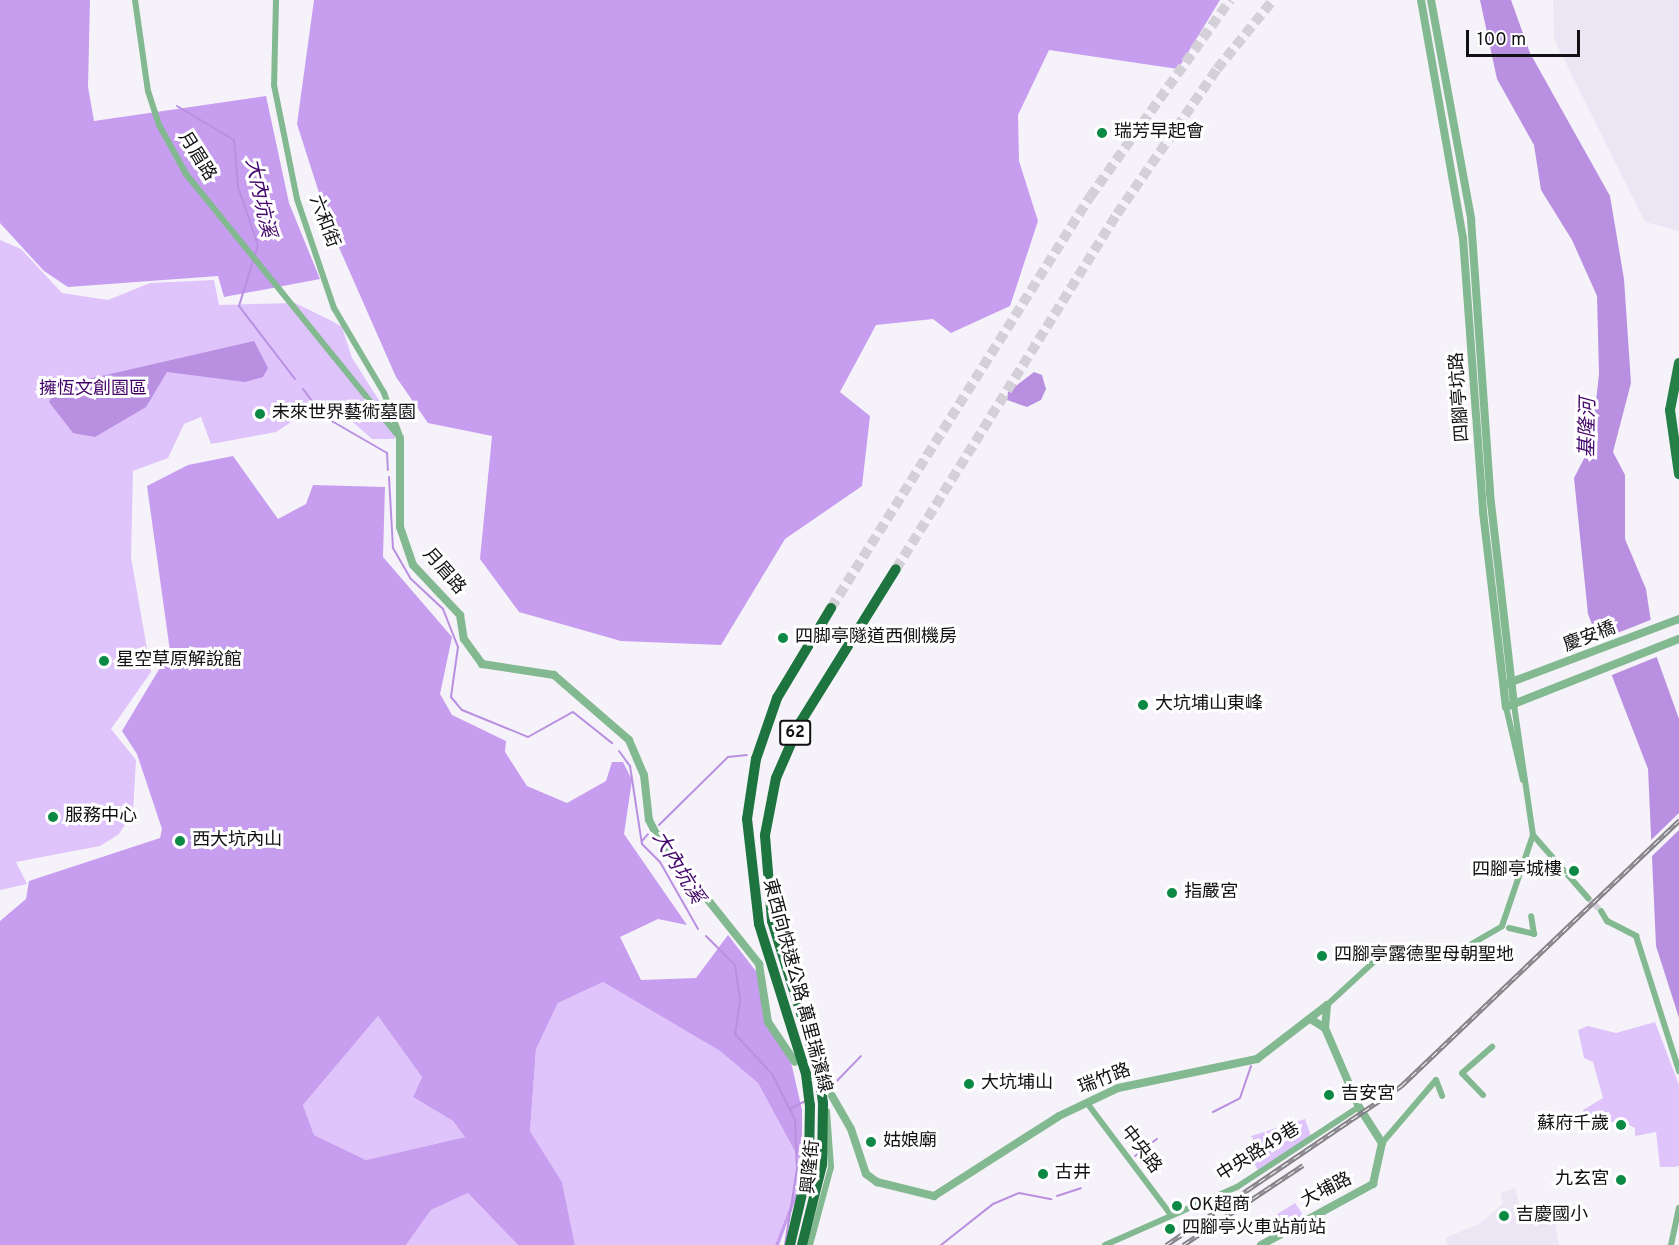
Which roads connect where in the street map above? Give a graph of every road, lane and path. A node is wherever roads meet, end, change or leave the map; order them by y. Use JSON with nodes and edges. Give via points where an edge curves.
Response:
{"nodes":[{"id":1,"x":135,"y":0,"type":"edge"},
{"id":2,"x":276,"y":0,"type":"edge"},
{"id":3,"x":1421,"y":0,"type":"edge"},
{"id":4,"x":1431,"y":0,"type":"edge"},
{"id":5,"x":1679,"y":363,"type":"edge"},
{"id":6,"x":400,"y":438,"type":"junction"},
{"id":7,"x":1679,"y":474,"type":"edge"},
{"id":8,"x":896,"y":569,"type":"tunnel mouth"},
{"id":9,"x":831,"y":608,"type":"tunnel mouth"},
{"id":10,"x":1679,"y":619,"type":"edge"},
{"id":11,"x":1679,"y":639,"type":"edge"},
{"id":12,"x":1507,"y":684,"type":"junction"},
{"id":13,"x":1510,"y":706,"type":"junction"},
{"id":14,"x":1533,"y":835,"type":"junction"},
{"id":15,"x":1588,"y":898,"type":"tunnel mouth"},
{"id":16,"x":1601,"y":911,"type":"tunnel mouth"},
{"id":17,"x":1531,"y":916,"type":"dead end"},
{"id":18,"x":1509,"y":928,"type":"dead end"},
{"id":19,"x":1327,"y":1005,"type":"junction"},
{"id":20,"x":1312,"y":1020,"type":"junction"},
{"id":21,"x":1325,"y":1028,"type":"junction"},
{"id":22,"x":1492,"y":1047,"type":"dead end"},
{"id":23,"x":795,"y":1062,"type":"dead end"},
{"id":24,"x":1679,"y":1071,"type":"edge"},
{"id":25,"x":825,"y":1090,"type":"dead end"},
{"id":26,"x":1483,"y":1095,"type":"dead end"},
{"id":27,"x":832,"y":1096,"type":"dead end"},
{"id":28,"x":1442,"y":1096,"type":"dead end"},
{"id":29,"x":1087,"y":1102,"type":"junction"},
{"id":30,"x":1359,"y":1107,"type":"junction"},
{"id":31,"x":1382,"y":1143,"type":"junction"},
{"id":32,"x":1679,"y":1208,"type":"edge"},
{"id":33,"x":1171,"y":1215,"type":"junction"},
{"id":34,"x":790,"y":1245,"type":"edge"},
{"id":35,"x":802,"y":1245,"type":"edge"},
{"id":36,"x":810,"y":1245,"type":"edge"},
{"id":37,"x":1105,"y":1245,"type":"edge"},
{"id":38,"x":1262,"y":1245,"type":"edge"},
{"id":39,"x":1671,"y":1245,"type":"edge"}],
"edges":[{"from":1,"to":6,"type":"street","name":"月眉路","via":[[138,46],[159,125],[186,174],[272,286]]},
{"from":2,"to":6,"type":"street","name":"六和街","via":[[274,85],[297,199],[334,308],[384,393]]},
{"from":3,"to":12,"type":"street","name":"四腳亭坑路","via":[[1463,238],[1483,512]]},
{"from":4,"to":12,"type":"street","name":"四腳亭坑路","via":[[1471,219]]},
{"from":5,"to":7,"type":"main road","via":[[1670,410]]},
{"from":6,"to":23,"type":"street","name":"月眉路","via":[[400,527],[413,565],[460,615],[464,639],[482,664],[554,675],[629,740],[644,775],[649,820],[657,836],[759,964],[768,1022]]},
{"from":8,"to":35,"type":"highway","name":"東西向快速公路 萬里瑞濱線","number":"62","bridge":true,"via":[[800,723],[776,778],[765,835],[772,921],[819,1071],[823,1103],[822,1165]]},
{"from":9,"to":34,"type":"highway","name":"東西向快速公路 萬里瑞濱線","number":"62","bridge":true,"via":[[777,698],[756,759],[747,829],[759,924],[806,1074],[810,1105],[809,1164]]},
{"from":10,"to":12,"type":"street","name":"慶安橋"},
{"from":11,"to":13,"type":"street","name":"慶安橋"},
{"from":12,"to":13,"type":"street","name":"四腳亭坑路"},
{"from":13,"to":14,"type":"street","name":"四腳亭坑路"},
{"from":14,"to":15,"type":"street"},
{"from":14,"to":19,"type":"street","name":"瑞竹路","via":[[1502,926],[1468,946],[1379,957]]},
{"from":16,"to":24,"type":"street","via":[[1607,921],[1636,936]]},
{"from":17,"to":18,"type":"street","via":[[1533,934]]},
{"from":19,"to":20,"type":"street","name":"瑞竹路"},
{"from":19,"to":21,"type":"street"},
{"from":20,"to":21,"type":"street"},
{"from":20,"to":29,"type":"street","name":"瑞竹路","via":[[1257,1059],[1137,1082]]},
{"from":21,"to":30,"type":"street"},
{"from":22,"to":26,"type":"street","via":[[1462,1073]]},
{"from":25,"to":36,"type":"street","name":"興隆街","via":[[831,1167]]},
{"from":27,"to":29,"type":"street","name":"瑞竹路","via":[[851,1129],[866,1174],[920,1196],[934,1196]]},
{"from":28,"to":31,"type":"street","via":[[1436,1080]]},
{"from":29,"to":33,"type":"street","name":"中央路"},
{"from":30,"to":31,"type":"street"},
{"from":30,"to":33,"type":"street","name":"中央路49巷","via":[[1237,1187]]},
{"from":31,"to":38,"type":"street","name":"大埔路","via":[[1373,1184]]},
{"from":32,"to":39,"type":"street"},
{"from":33,"to":37,"type":"street","name":"中央路49巷"}]}
